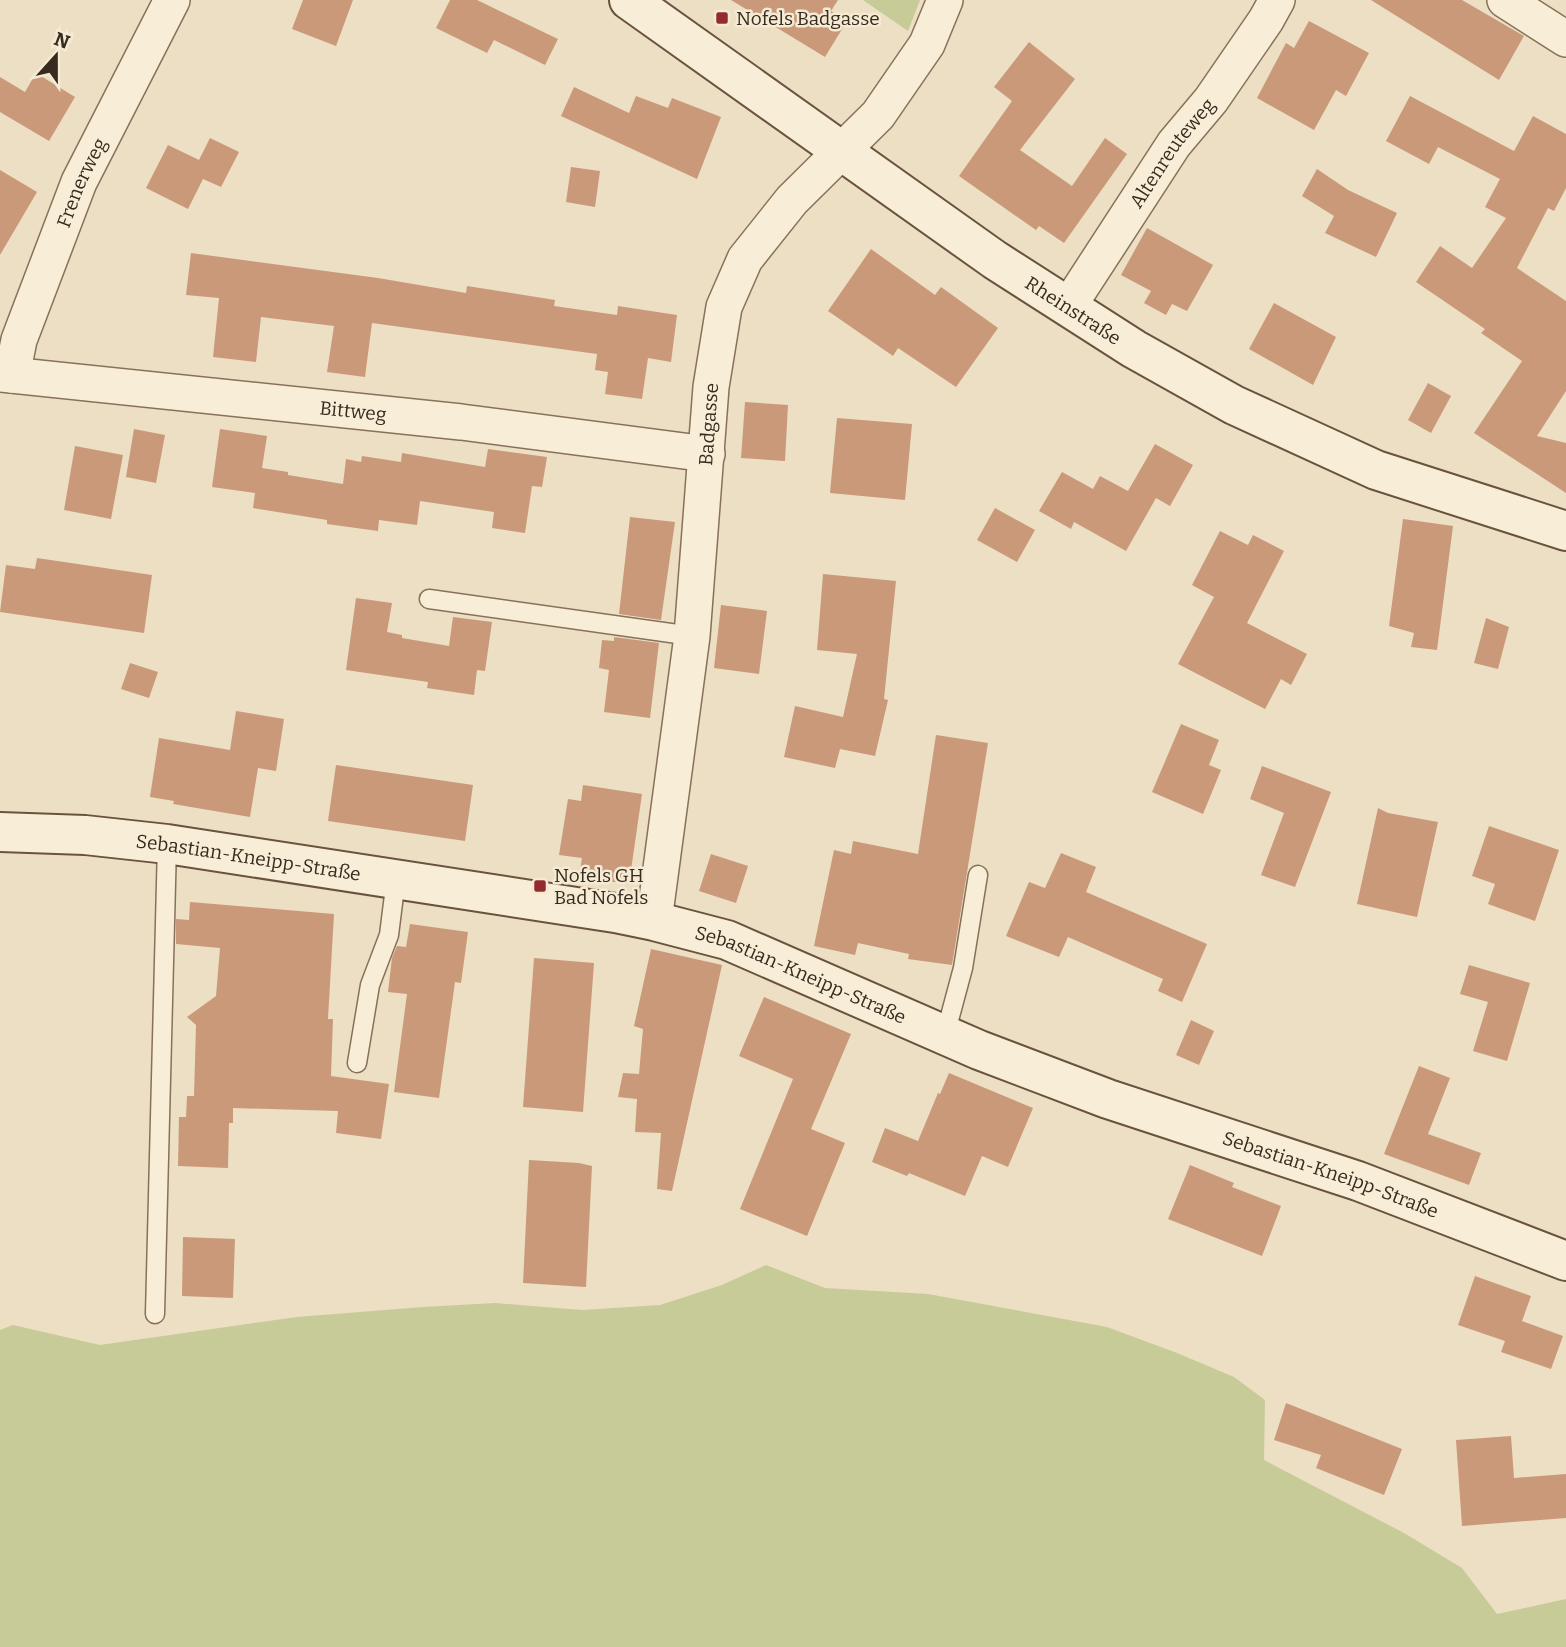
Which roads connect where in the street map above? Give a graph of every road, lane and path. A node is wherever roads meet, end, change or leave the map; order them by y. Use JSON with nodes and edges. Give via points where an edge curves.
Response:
{"nodes":[{"id":1,"x":172,"y":0,"type":"edge"},
{"id":2,"x":629,"y":0,"type":"edge"},
{"id":3,"x":945,"y":0,"type":"edge"},
{"id":4,"x":1277,"y":0,"type":"edge"},
{"id":5,"x":1505,"y":0,"type":"edge"},
{"id":6,"x":1566,"y":38,"type":"edge"},
{"id":7,"x":842,"y":150,"type":"junction"},
{"id":8,"x":1068,"y":307,"type":"junction"},
{"id":9,"x":6,"y":374,"type":"edge"},
{"id":10,"x":707,"y":454,"type":"junction"},
{"id":11,"x":1566,"y":531,"type":"edge"},
{"id":12,"x":429,"y":599,"type":"dead end"},
{"id":13,"x":692,"y":636,"type":"junction"},
{"id":14,"x":0,"y":832,"type":"edge"},
{"id":15,"x":167,"y":844,"type":"junction"},
{"id":16,"x":978,"y":876,"type":"dead end"},
{"id":17,"x":396,"y":879,"type":"junction"},
{"id":18,"x":654,"y":921,"type":"junction"},
{"id":19,"x":945,"y":1035,"type":"junction"},
{"id":20,"x":357,"y":1063,"type":"dead end"},
{"id":21,"x":1566,"y":1261,"type":"edge"},
{"id":22,"x":155,"y":1314,"type":"dead end"}],
"edges":[{"from":1,"to":9,"type":"street","name":"Frenerweg","via":[[79,182]]},
{"from":2,"to":7,"type":"main road","name":"Rheinstraße"},
{"from":3,"to":7,"type":"street","name":"Badgasse","via":[[927,44],[878,115]]},
{"from":4,"to":8,"type":"street","name":"Altenreuteweg","via":[[1211,100],[1174,144]]},
{"from":5,"to":6,"type":"street"},
{"from":7,"to":8,"type":"main road","name":"Rheinstraße"},
{"from":7,"to":10,"type":"street","name":"Badgasse","via":[[792,200],[745,258],[723,312],[711,387]]},
{"from":8,"to":11,"type":"main road","name":"Rheinstraße","via":[[1234,405],[1301,437],[1389,475]]},
{"from":9,"to":10,"type":"street","name":"Bittweg","via":[[460,422]]},
{"from":10,"to":13,"type":"street","name":"Badgasse"},
{"from":12,"to":13,"type":"lane"},
{"from":13,"to":18,"type":"street","name":"Badgasse"},
{"from":14,"to":15,"type":"main road","name":"Sebastian-Kneipp-Straße"},
{"from":15,"to":17,"type":"main road","name":"Sebastian-Kneipp-Straße"},
{"from":15,"to":22,"type":"lane"},
{"from":16,"to":19,"type":"lane","via":[[963,968]]},
{"from":17,"to":18,"type":"main road","name":"Sebastian-Kneipp-Straße"},
{"from":17,"to":20,"type":"lane","via":[[389,935],[370,985]]},
{"from":18,"to":19,"type":"main road","name":"Sebastian-Kneipp-Straße","via":[[727,940]]},
{"from":19,"to":21,"type":"main road","name":"Sebastian-Kneipp-Straße","via":[[1108,1100],[1358,1181]]}]}
